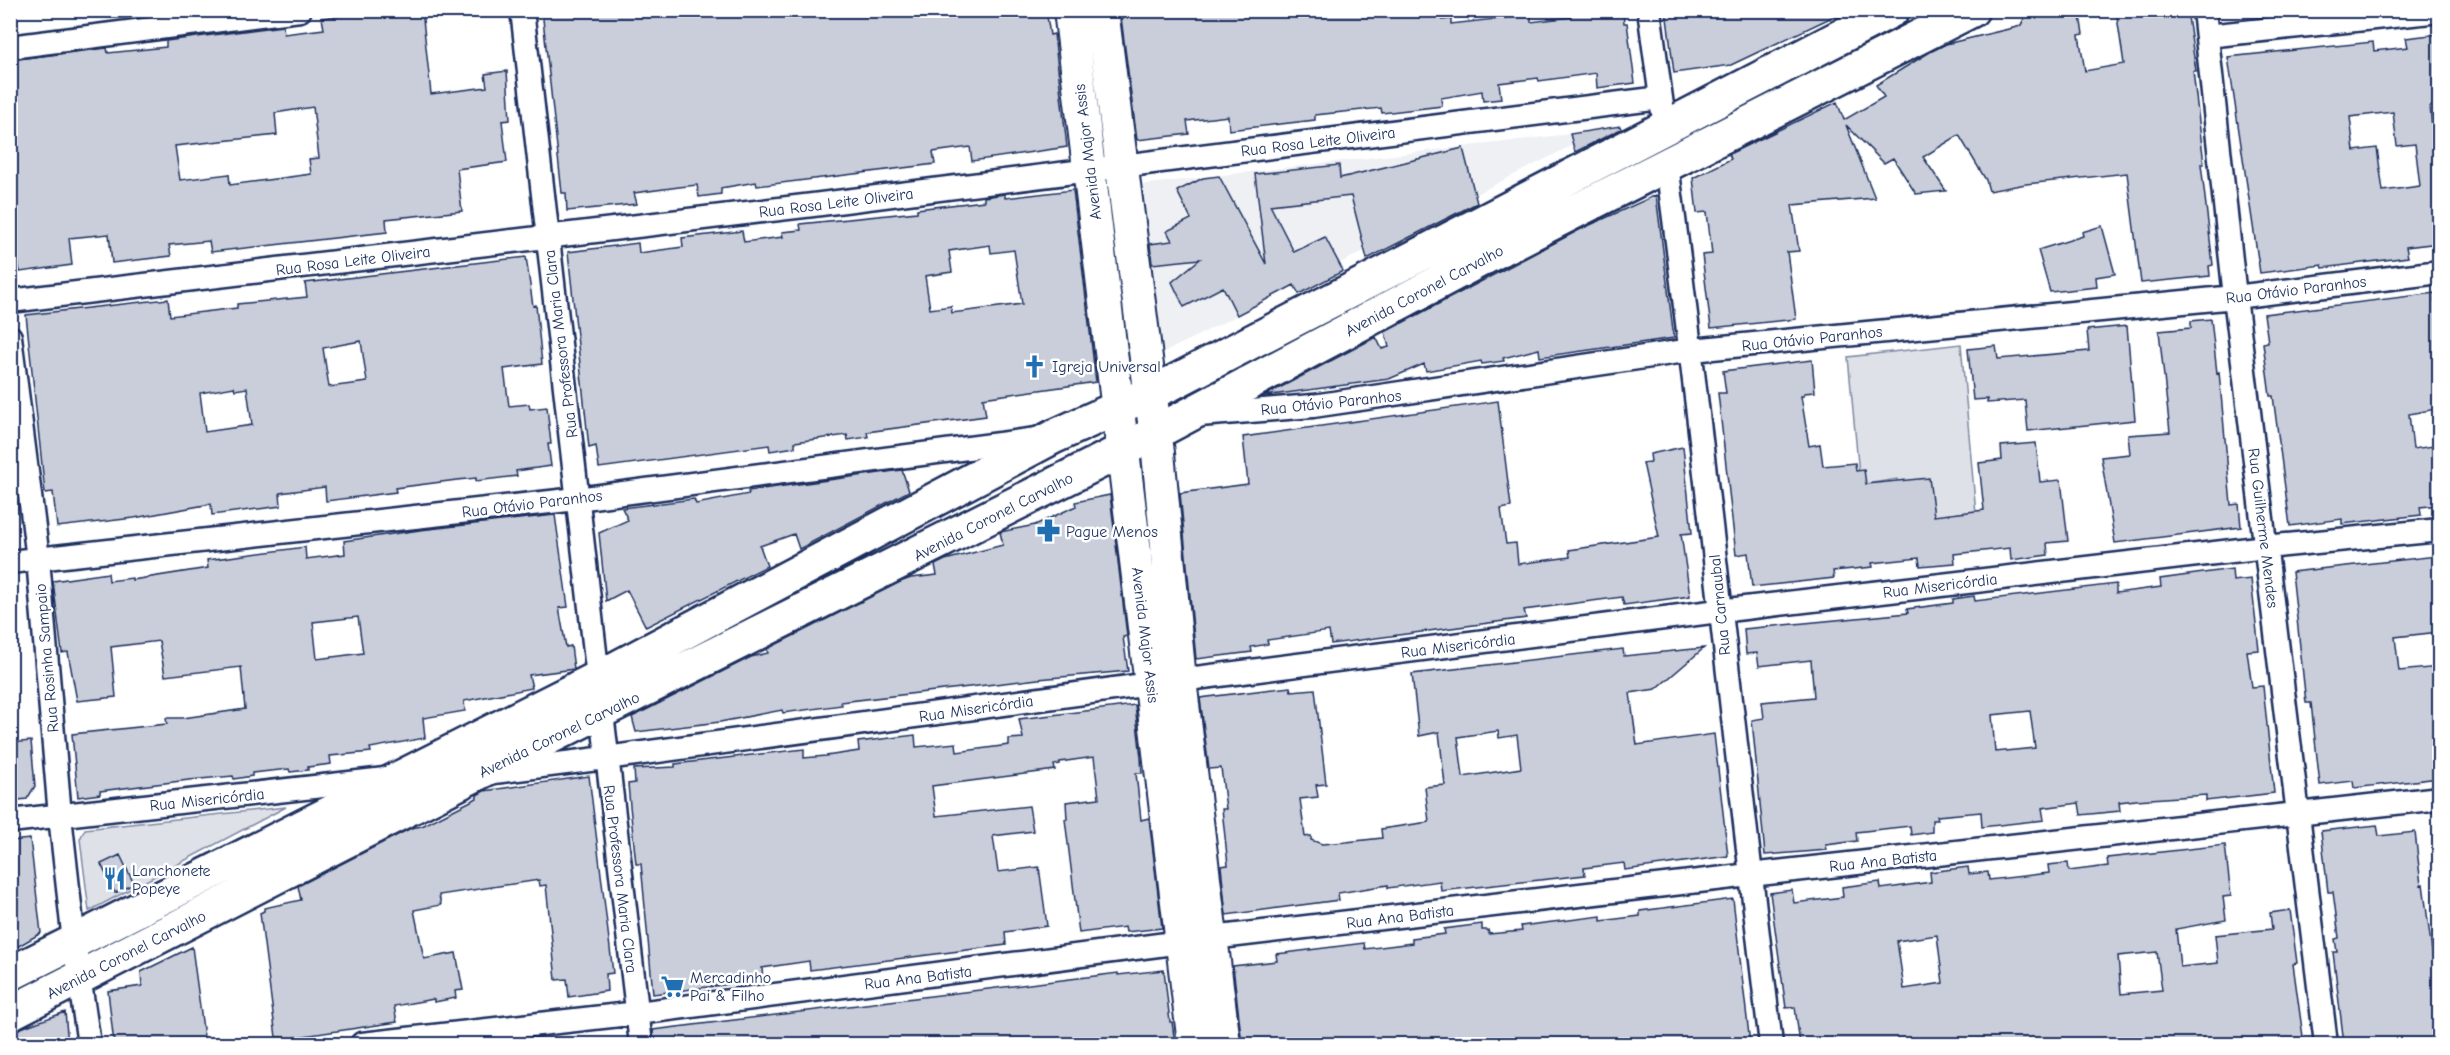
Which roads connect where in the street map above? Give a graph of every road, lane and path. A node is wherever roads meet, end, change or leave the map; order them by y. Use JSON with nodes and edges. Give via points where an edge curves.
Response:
{"nodes":[{"id":1,"x":300,"y":10,"type":"edge"},
{"id":2,"x":522,"y":10,"type":"edge"},
{"id":3,"x":1070,"y":10,"type":"edge"},
{"id":4,"x":1102,"y":10,"type":"edge"},
{"id":5,"x":1649,"y":10,"type":"edge"},
{"id":6,"x":1892,"y":10,"type":"edge"},
{"id":7,"x":1972,"y":10,"type":"edge"},
{"id":8,"x":2204,"y":10,"type":"edge"},
{"id":9,"x":2439,"y":11,"type":"edge"},
{"id":10,"x":2207,"y":36,"type":"junction"},
{"id":11,"x":10,"y":47,"type":"edge"},
{"id":12,"x":1663,"y":113,"type":"junction"},
{"id":13,"x":1667,"y":165,"type":"junction"},
{"id":14,"x":1121,"y":166,"type":"junction"},
{"id":15,"x":1089,"y":170,"type":"junction"},
{"id":16,"x":547,"y":236,"type":"junction"},
{"id":17,"x":2439,"y":272,"type":"edge"},
{"id":18,"x":2235,"y":297,"type":"junction"},
{"id":19,"x":10,"y":301,"type":"edge"},
{"id":20,"x":10,"y":337,"type":"edge"},
{"id":21,"x":1692,"y":350,"type":"junction"},
{"id":22,"x":1150,"y":393,"type":"junction"},
{"id":23,"x":1118,"y":407,"type":"junction"},
{"id":24,"x":1187,"y":416,"type":"junction"},
{"id":25,"x":1156,"y":433,"type":"junction"},
{"id":26,"x":1053,"y":436,"type":"junction"},
{"id":27,"x":1124,"y":450,"type":"junction"},
{"id":28,"x":578,"y":499,"type":"junction"},
{"id":29,"x":2439,"y":530,"type":"edge"},
{"id":30,"x":2266,"y":547,"type":"junction"},
{"id":31,"x":38,"y":559,"type":"junction"},
{"id":32,"x":10,"y":562,"type":"edge"},
{"id":33,"x":1719,"y":611,"type":"junction"},
{"id":34,"x":598,"y":678,"type":"junction"},
{"id":35,"x":1166,"y":682,"type":"junction"},
{"id":36,"x":602,"y":713,"type":"junction"},
{"id":37,"x":606,"y":758,"type":"junction"},
{"id":38,"x":478,"y":773,"type":"junction"},
{"id":39,"x":403,"y":777,"type":"junction"},
{"id":40,"x":2439,"y":798,"type":"edge"},
{"id":41,"x":2299,"y":814,"type":"junction"},
{"id":42,"x":60,"y":816,"type":"junction"},
{"id":43,"x":10,"y":822,"type":"edge"},
{"id":44,"x":1750,"y":875,"type":"junction"},
{"id":45,"x":1197,"y":941,"type":"junction"},
{"id":46,"x":74,"y":942,"type":"junction"},
{"id":47,"x":10,"y":974,"type":"edge"},
{"id":48,"x":79,"y":978,"type":"junction"},
{"id":49,"x":638,"y":1012,"type":"junction"},
{"id":50,"x":10,"y":1013,"type":"edge"},
{"id":51,"x":89,"y":1044,"type":"edge"},
{"id":52,"x":362,"y":1044,"type":"edge"},
{"id":53,"x":641,"y":1044,"type":"edge"},
{"id":54,"x":1194,"y":1044,"type":"edge"},
{"id":55,"x":1224,"y":1044,"type":"edge"},
{"id":56,"x":1770,"y":1044,"type":"edge"},
{"id":57,"x":2326,"y":1044,"type":"edge"}],
"edges":[{"from":1,"to":11,"type":"street"},
{"from":2,"to":16,"type":"street","name":"Rua Professora Maria Clara"},
{"from":3,"to":15,"type":"street","name":"Avenida Major Assis"},
{"from":4,"to":14,"type":"street","name":"Avenida Major Assis"},
{"from":5,"to":12,"type":"street"},
{"from":6,"to":12,"type":"main road","name":"Avenida Coronel Carvalho"},
{"from":7,"to":13,"type":"main road","name":"Avenida Coronel Carvalho"},
{"from":8,"to":10,"type":"street","name":"Rua Guilherme Mendes"},
{"from":9,"to":10,"type":"street"},
{"from":10,"to":18,"type":"street","name":"Rua Guilherme Mendes"},
{"from":12,"to":14,"type":"street","name":"Rua Rosa Leite Oliveira"},
{"from":12,"to":22,"type":"main road","name":"Avenida Coronel Carvalho"},
{"from":13,"to":21,"type":"street","name":"Rua Carnaubal"},
{"from":13,"to":24,"type":"main road","name":"Avenida Coronel Carvalho"},
{"from":14,"to":15,"type":"street","name":"Rua Rosa Leite Oliveira"},
{"from":14,"to":22,"type":"street","name":"Avenida Major Assis"},
{"from":15,"to":16,"type":"street","name":"Rua Rosa Leite Oliveira"},
{"from":15,"to":23,"type":"street","name":"Avenida Major Assis"},
{"from":16,"to":19,"type":"street","name":"Rua Rosa Leite Oliveira"},
{"from":16,"to":28,"type":"street","name":"Rua Professora Maria Clara"},
{"from":17,"to":18,"type":"street","name":"Rua Otávio Paranhos"},
{"from":18,"to":21,"type":"street","name":"Rua Otávio Paranhos"},
{"from":18,"to":30,"type":"street","name":"Rua Guilherme Mendes"},
{"from":20,"to":31,"type":"street","name":"Rua Rosinha Sampaio"},
{"from":21,"to":24,"type":"street","name":"Rua Otávio Paranhos","via":[[1324,405]]},
{"from":21,"to":33,"type":"street","name":"Rua Carnaubal"},
{"from":22,"to":23,"type":"main road","name":"Avenida Coronel Carvalho"},
{"from":22,"to":25,"type":"street","name":"Avenida Major Assis"},
{"from":23,"to":26,"type":"main road","name":"Avenida Coronel Carvalho"},
{"from":23,"to":27,"type":"street","name":"Avenida Major Assis"},
{"from":24,"to":25,"type":"main road","name":"Avenida Coronel Carvalho"},
{"from":25,"to":27,"type":"main road","name":"Avenida Coronel Carvalho"},
{"from":25,"to":35,"type":"street","name":"Avenida Major Assis"},
{"from":26,"to":28,"type":"street","name":"Rua Otávio Paranhos"},
{"from":26,"to":34,"type":"main road","name":"Avenida Coronel Carvalho"},
{"from":27,"to":35,"type":"street","name":"Avenida Major Assis"},
{"from":27,"to":36,"type":"main road","name":"Avenida Coronel Carvalho"},
{"from":28,"to":31,"type":"street","name":"Rua Otávio Paranhos"},
{"from":28,"to":34,"type":"street","name":"Rua Professora Maria Clara"},
{"from":29,"to":30,"type":"street","name":"Rua Misericórdia"},
{"from":30,"to":33,"type":"street","name":"Rua Misericórdia"},
{"from":30,"to":41,"type":"street","name":"Rua Guilherme Mendes"},
{"from":31,"to":32,"type":"street","name":"Rua Otávio Paranhos"},
{"from":31,"to":42,"type":"street","name":"Rua Rosinha Sampaio"},
{"from":33,"to":35,"type":"street","name":"Rua Misericórdia"},
{"from":33,"to":44,"type":"street","name":"Rua Carnaubal"},
{"from":34,"to":39,"type":"main road","name":"Avenida Coronel Carvalho"},
{"from":35,"to":37,"type":"street","name":"Rua Misericórdia"},
{"from":35,"to":45,"type":"street","name":"Avenida Major Assis"},
{"from":36,"to":37,"type":"street","name":"Rua Professora Maria Clara"},
{"from":36,"to":38,"type":"main road","name":"Avenida Coronel Carvalho"},
{"from":37,"to":38,"type":"street","name":"Rua Misericórdia"},
{"from":37,"to":49,"type":"street","name":"Rua Professora Maria Clara"},
{"from":38,"to":48,"type":"main road","name":"Avenida Coronel Carvalho"},
{"from":39,"to":42,"type":"street","name":"Rua Misericórdia"},
{"from":39,"to":46,"type":"main road","name":"Avenida Coronel Carvalho"},
{"from":40,"to":41,"type":"street","name":"Rua Ana Batista"},
{"from":41,"to":44,"type":"street","name":"Rua Ana Batista"},
{"from":41,"to":57,"type":"street","name":"Rua Guilherme Mendes"},
{"from":42,"to":43,"type":"street","name":"Rua Misericórdia"},
{"from":42,"to":46,"type":"street","name":"Rua Rosinha Sampaio"},
{"from":44,"to":45,"type":"street","name":"Rua Ana Batista"},
{"from":44,"to":56,"type":"street","name":"Rua Carnaubal"},
{"from":45,"to":49,"type":"street","name":"Rua Ana Batista"},
{"from":45,"to":54,"type":"street","name":"Avenida Major Assis"},
{"from":45,"to":55,"type":"street","name":"Avenida Major Assis"},
{"from":46,"to":47,"type":"main road","name":"Avenida Coronel Carvalho"},
{"from":46,"to":48,"type":"street","name":"Rua Rosinha Sampaio"},
{"from":48,"to":50,"type":"main road","name":"Avenida Coronel Carvalho"},
{"from":48,"to":51,"type":"street","name":"Rua Rosinha Sampaio"},
{"from":49,"to":52,"type":"street","name":"Rua Ana Batista"},
{"from":49,"to":53,"type":"street","name":"Rua Professora Maria Clara"}]}
